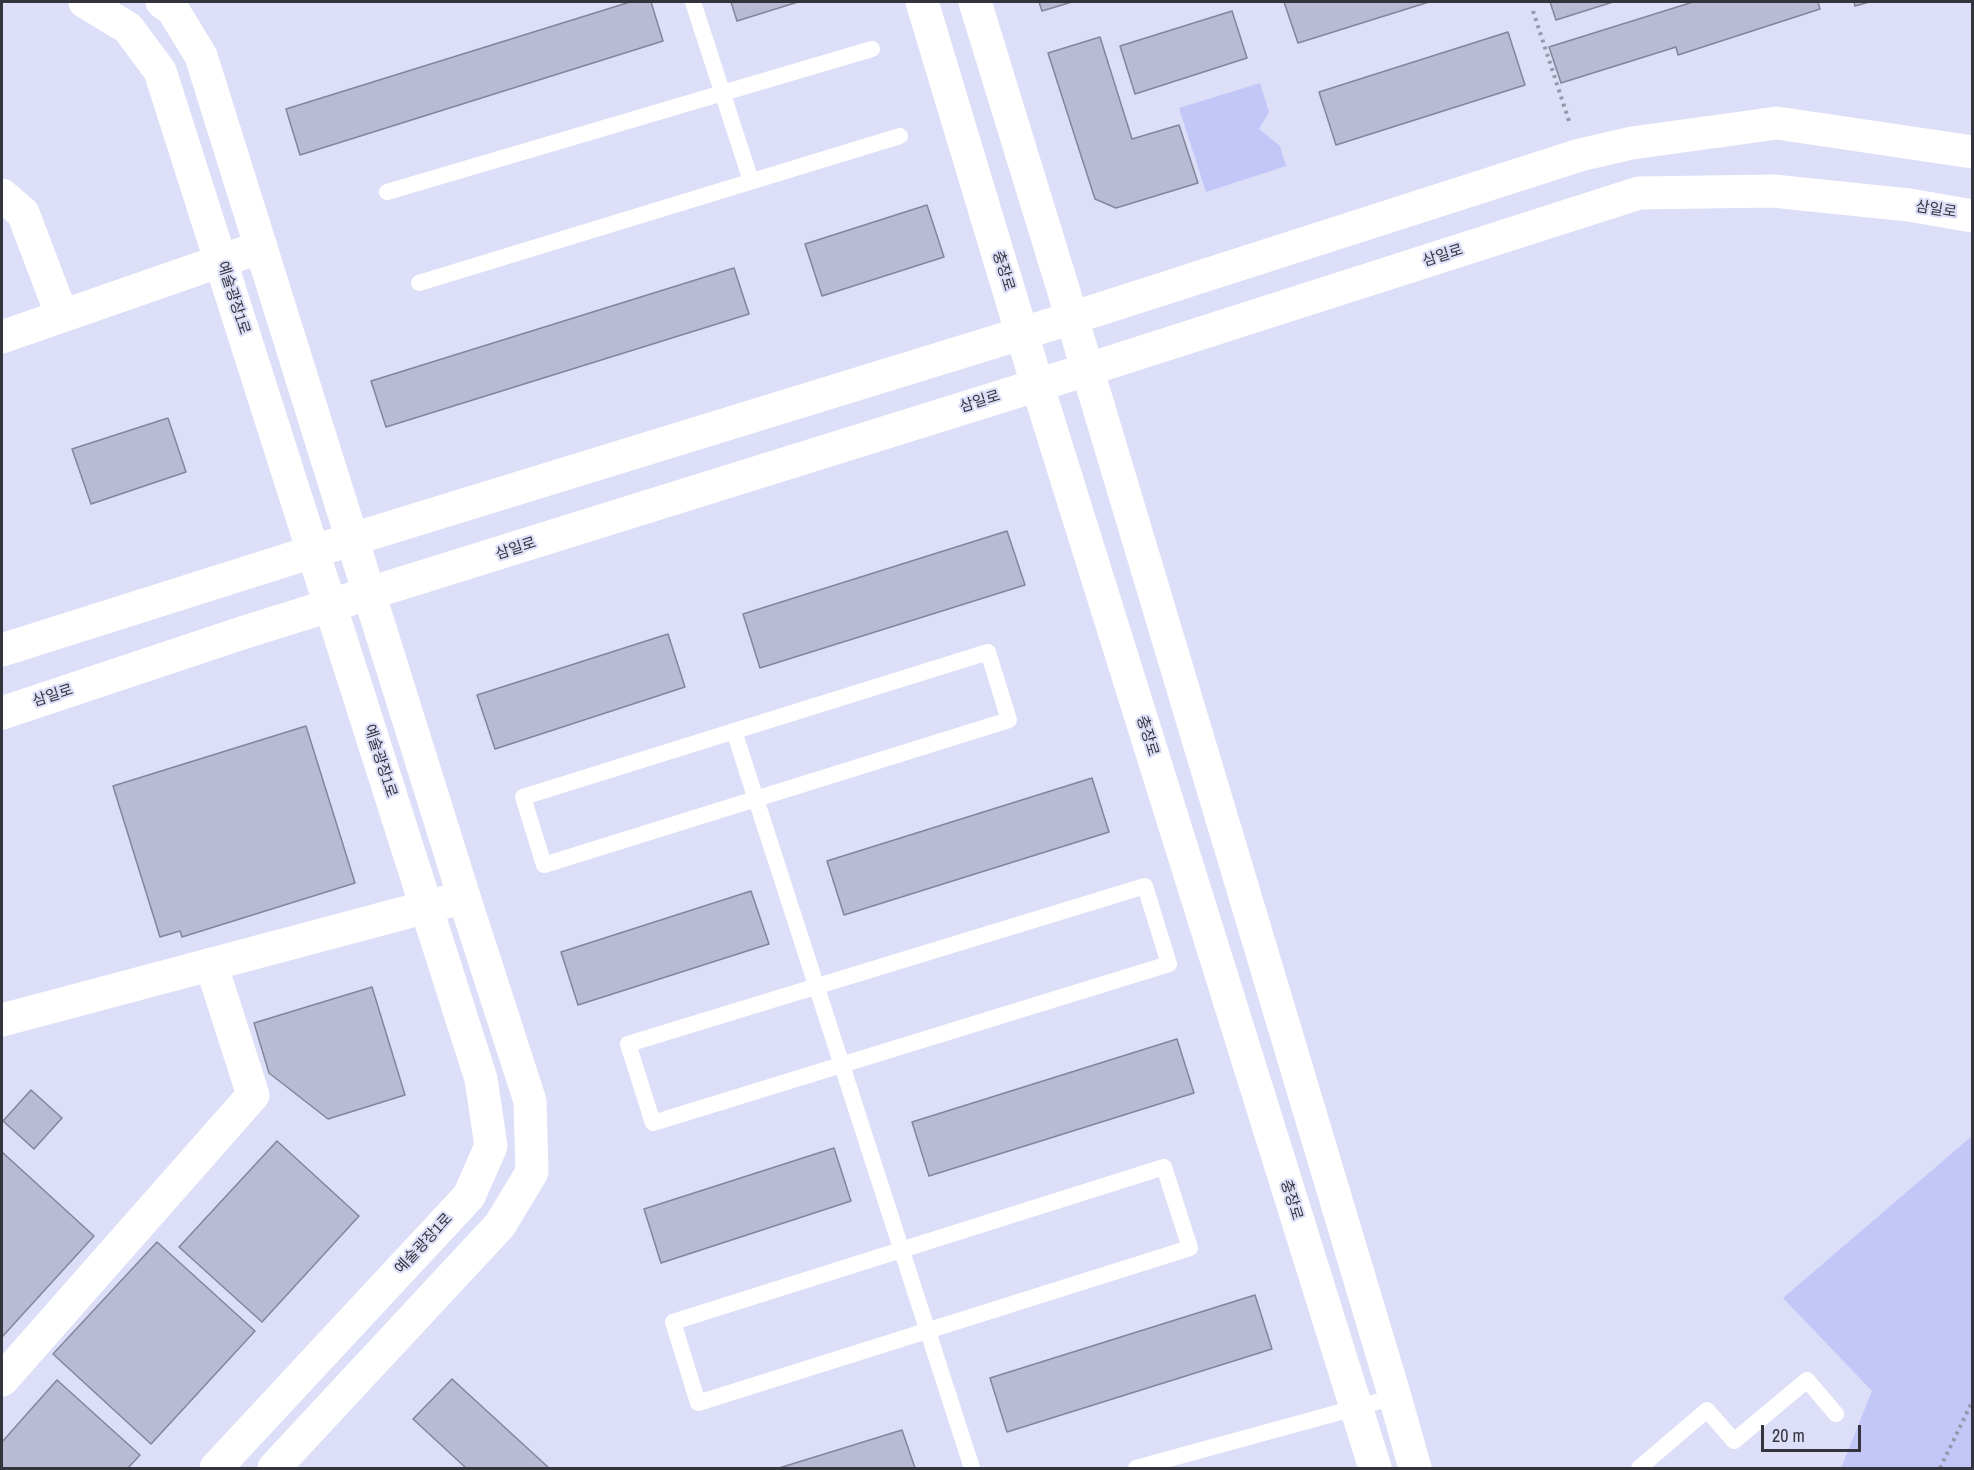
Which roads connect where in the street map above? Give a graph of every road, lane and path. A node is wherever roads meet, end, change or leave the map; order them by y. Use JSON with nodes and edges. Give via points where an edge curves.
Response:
{"nodes":[{"id":1,"x":85,"y":2,"type":"edge"},
{"id":2,"x":162,"y":2,"type":"edge"},
{"id":3,"x":693,"y":2,"type":"edge"},
{"id":4,"x":922,"y":2,"type":"edge"},
{"id":5,"x":975,"y":2,"type":"edge"},
{"id":6,"x":1533,"y":11,"type":"dead end"},
{"id":7,"x":872,"y":49,"type":"dead end"},
{"id":8,"x":723,"y":93,"type":"junction"},
{"id":9,"x":900,"y":136,"type":"dead end"},
{"id":10,"x":1972,"y":152,"type":"edge"},
{"id":11,"x":1580,"y":155,"type":"junction"},
{"id":12,"x":751,"y":181,"type":"junction"},
{"id":13,"x":387,"y":192,"type":"dead end"},
{"id":14,"x":2,"y":195,"type":"edge"},
{"id":15,"x":1972,"y":216,"type":"edge"},
{"id":16,"x":261,"y":247,"type":"junction"},
{"id":17,"x":221,"y":261,"type":"junction"},
{"id":18,"x":419,"y":283,"type":"dead end"},
{"id":19,"x":62,"y":316,"type":"junction"},
{"id":20,"x":1072,"y":318,"type":"junction"},
{"id":21,"x":1021,"y":333,"type":"junction"},
{"id":22,"x":2,"y":337,"type":"edge"},
{"id":23,"x":1086,"y":370,"type":"junction"},
{"id":24,"x":1037,"y":384,"type":"junction"},
{"id":25,"x":353,"y":539,"type":"junction"},
{"id":26,"x":314,"y":552,"type":"junction"},
{"id":27,"x":370,"y":595,"type":"junction"},
{"id":28,"x":330,"y":607,"type":"junction"},
{"id":29,"x":2,"y":650,"type":"edge"},
{"id":30,"x":2,"y":713,"type":"edge"},
{"id":31,"x":734,"y":731,"type":"junction"},
{"id":32,"x":755,"y":800,"type":"junction"},
{"id":33,"x":464,"y":897,"type":"junction"},
{"id":34,"x":427,"y":906,"type":"junction"},
{"id":35,"x":211,"y":964,"type":"junction"},
{"id":36,"x":816,"y":986,"type":"junction"},
{"id":37,"x":2,"y":1020,"type":"edge"},
{"id":38,"x":841,"y":1065,"type":"junction"},
{"id":39,"x":901,"y":1250,"type":"junction"},
{"id":40,"x":927,"y":1331,"type":"junction"},
{"id":41,"x":2,"y":1380,"type":"edge"},
{"id":42,"x":1395,"y":1397,"type":"junction"},
{"id":43,"x":1972,"y":1402,"type":"edge"},
{"id":44,"x":1356,"y":1408,"type":"junction"},
{"id":45,"x":1836,"y":1414,"type":"dead end"},
{"id":46,"x":216,"y":1468,"type":"edge"},
{"id":47,"x":274,"y":1468,"type":"edge"},
{"id":48,"x":972,"y":1468,"type":"edge"},
{"id":49,"x":1136,"y":1468,"type":"edge"},
{"id":50,"x":1375,"y":1468,"type":"edge"},
{"id":51,"x":1415,"y":1468,"type":"edge"},
{"id":52,"x":1639,"y":1468,"type":"edge"},
{"id":53,"x":1940,"y":1468,"type":"edge"}],
"edges":[{"from":1,"to":17,"type":"street","name":"예술광장1로","via":[[128,28],[160,71]]},
{"from":2,"to":16,"type":"street","via":[[173,10],[201,56]]},
{"from":3,"to":8,"type":"lane"},
{"from":4,"to":21,"type":"street","name":"충장로"},
{"from":5,"to":20,"type":"street"},
{"from":6,"to":11,"type":"path"},
{"from":7,"to":8,"type":"lane"},
{"from":8,"to":12,"type":"lane"},
{"from":8,"to":13,"type":"lane"},
{"from":9,"to":12,"type":"lane"},
{"from":10,"to":11,"type":"street","via":[[1777,123],[1632,143]]},
{"from":11,"to":20,"type":"street"},
{"from":12,"to":18,"type":"lane"},
{"from":14,"to":19,"type":"street","via":[[23,213]]},
{"from":15,"to":23,"type":"street","name":"삼일로","via":[[1909,205],[1773,191],[1639,193]]},
{"from":16,"to":17,"type":"street"},
{"from":16,"to":25,"type":"street"},
{"from":17,"to":19,"type":"street"},
{"from":17,"to":26,"type":"street","name":"예술광장1로"},
{"from":19,"to":22,"type":"street"},
{"from":20,"to":21,"type":"street"},
{"from":20,"to":23,"type":"street"},
{"from":21,"to":24,"type":"street","name":"충장로"},
{"from":21,"to":25,"type":"street"},
{"from":23,"to":24,"type":"street","name":"삼일로"},
{"from":23,"to":42,"type":"street"},
{"from":24,"to":27,"type":"street","name":"삼일로"},
{"from":24,"to":44,"type":"street","name":"충장로"},
{"from":25,"to":26,"type":"street"},
{"from":25,"to":27,"type":"street"},
{"from":26,"to":28,"type":"street","name":"예술광장1로"},
{"from":26,"to":29,"type":"street"},
{"from":27,"to":28,"type":"street","name":"삼일로"},
{"from":27,"to":33,"type":"street"},
{"from":28,"to":30,"type":"street","name":"삼일로"},
{"from":28,"to":34,"type":"street","name":"예술광장1로"},
{"from":31,"to":32,"type":"lane"},
{"from":31,"to":32,"type":"lane","via":[[523,797],[544,865]]},
{"from":31,"to":32,"type":"lane","via":[[988,652],[1010,720]]},
{"from":32,"to":36,"type":"lane"},
{"from":33,"to":34,"type":"street"},
{"from":33,"to":47,"type":"street","via":[[530,1101],[532,1172],[500,1225]]},
{"from":34,"to":35,"type":"street"},
{"from":34,"to":46,"type":"street","name":"예술광장1로","via":[[481,1079],[491,1146],[469,1196]]},
{"from":35,"to":37,"type":"street"},
{"from":35,"to":41,"type":"street","via":[[253,1095]]},
{"from":36,"to":38,"type":"lane"},
{"from":36,"to":38,"type":"lane","via":[[628,1044],[653,1123]]},
{"from":36,"to":38,"type":"lane","via":[[1145,886],[1169,964]]},
{"from":38,"to":39,"type":"lane"},
{"from":39,"to":40,"type":"lane"},
{"from":39,"to":40,"type":"lane","via":[[672,1322],[698,1402]]},
{"from":39,"to":40,"type":"lane","via":[[1164,1167],[1190,1248]]},
{"from":40,"to":48,"type":"lane"},
{"from":42,"to":44,"type":"lane"},
{"from":42,"to":51,"type":"street"},
{"from":43,"to":53,"type":"path"},
{"from":44,"to":49,"type":"lane"},
{"from":44,"to":50,"type":"street","name":"충장로"},
{"from":45,"to":52,"type":"lane","via":[[1807,1380],[1734,1442],[1707,1410]]}]}
